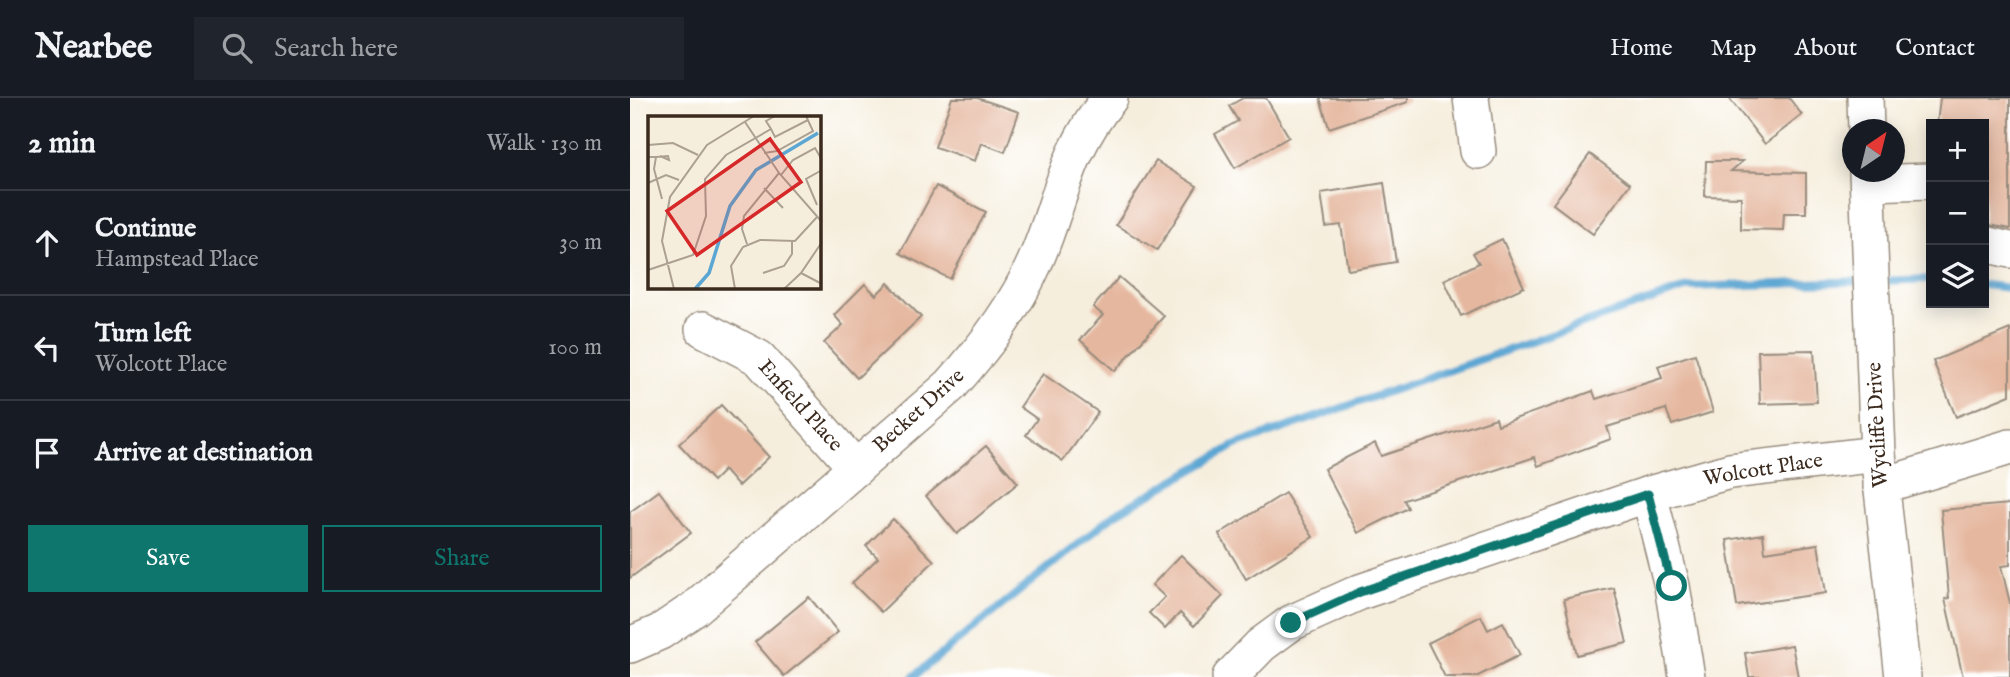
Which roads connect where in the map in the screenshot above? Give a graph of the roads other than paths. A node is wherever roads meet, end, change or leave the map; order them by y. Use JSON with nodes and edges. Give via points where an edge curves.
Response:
{"nodes":[{"id":1,"x":1110,"y":98,"type":"edge"},
{"id":2,"x":1471,"y":98,"type":"edge"},
{"id":3,"x":1865,"y":98,"type":"edge"},
{"id":4,"x":1866,"y":119,"type":"edge"},
{"id":5,"x":1478,"y":151,"type":"dead end"},
{"id":6,"x":1905,"y":179,"type":"edge"},
{"id":7,"x":1926,"y":181,"type":"edge"},
{"id":8,"x":1868,"y":182,"type":"edge"},
{"id":9,"x":1988,"y":245,"type":"edge"},
{"id":10,"x":2010,"y":250,"type":"edge"},
{"id":11,"x":703,"y":329,"type":"dead end"},
{"id":12,"x":2010,"y":447,"type":"edge"},
{"id":13,"x":856,"y":468,"type":"junction"},
{"id":14,"x":1879,"y":470,"type":"junction"},
{"id":15,"x":1648,"y":494,"type":"junction"},
{"id":16,"x":630,"y":645,"type":"edge"},
{"id":17,"x":1230,"y":677,"type":"edge"},
{"id":18,"x":1687,"y":677,"type":"edge"},
{"id":19,"x":1903,"y":677,"type":"edge"}],
"edges":[{"from":1,"to":13,"type":"street","name":"Becket Drive","via":[[1077,147],[1035,261],[982,351]]},
{"from":2,"to":5,"type":"street"},
{"from":3,"to":4,"type":"street"},
{"from":6,"to":7,"type":"street"},
{"from":8,"to":14,"type":"street","name":"Wycliffe Drive"},
{"from":9,"to":10,"type":"street"},
{"from":11,"to":13,"type":"street","name":"Enfield Place","via":[[759,358]]},
{"from":12,"to":14,"type":"street","name":"Wolcott Place"},
{"from":13,"to":16,"type":"street","name":"Becket Drive","via":[[694,609]]},
{"from":14,"to":15,"type":"street","name":"Wolcott Place","via":[[1730,471]]},
{"from":14,"to":19,"type":"street","name":"Wycliffe Drive"},
{"from":15,"to":17,"type":"street","name":"Wolcott Place","via":[[1320,608],[1261,645]]},
{"from":15,"to":18,"type":"street","via":[[1672,586]]}]}
